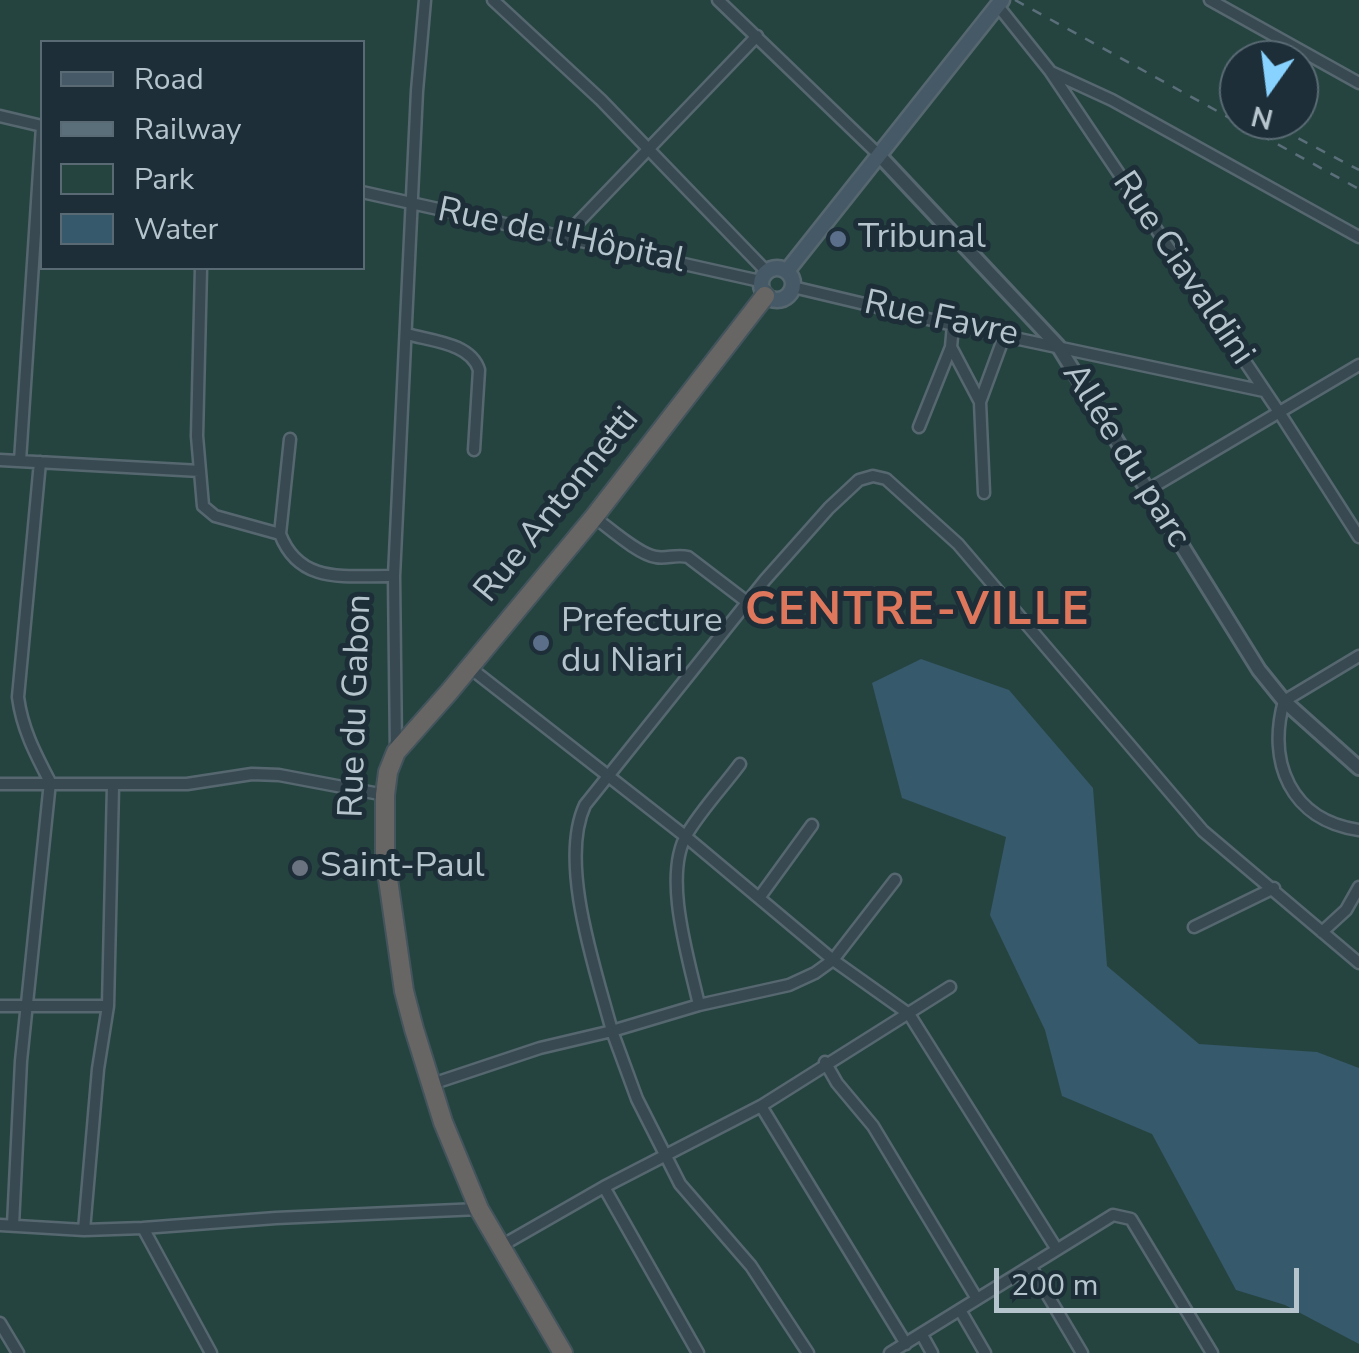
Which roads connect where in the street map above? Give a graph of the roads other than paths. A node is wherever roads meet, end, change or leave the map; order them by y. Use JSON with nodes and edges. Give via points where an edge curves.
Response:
{"nodes":[{"id":1,"x":425,"y":0,"type":"edge"},
{"id":2,"x":493,"y":0,"type":"edge"},
{"id":3,"x":718,"y":0,"type":"edge"},
{"id":4,"x":1210,"y":0,"type":"edge"},
{"id":5,"x":1000,"y":3,"type":"edge"},
{"id":6,"x":757,"y":36,"type":"junction"},
{"id":7,"x":1050,"y":72,"type":"junction"},
{"id":8,"x":1359,"y":83,"type":"edge"},
{"id":9,"x":0,"y":116,"type":"edge"},
{"id":10,"x":40,"y":126,"type":"edge"},
{"id":11,"x":649,"y":150,"type":"junction"},
{"id":12,"x":878,"y":154,"type":"junction"},
{"id":13,"x":40,"y":157,"type":"edge"},
{"id":14,"x":365,"y":193,"type":"edge"},
{"id":15,"x":414,"y":204,"type":"junction"},
{"id":16,"x":566,"y":236,"type":"junction"},
{"id":17,"x":1359,"y":237,"type":"edge"},
{"id":18,"x":201,"y":270,"type":"edge"},
{"id":19,"x":787,"y":271,"type":"junction"},
{"id":20,"x":764,"y":283,"type":"junction"},
{"id":21,"x":793,"y":287,"type":"junction"},
{"id":22,"x":953,"y":325,"type":"junction"},
{"id":23,"x":407,"y":334,"type":"junction"},
{"id":24,"x":1005,"y":334,"type":"junction"},
{"id":25,"x":1058,"y":346,"type":"junction"},
{"id":26,"x":951,"y":347,"type":"junction"},
{"id":27,"x":1359,"y":365,"type":"edge"},
{"id":28,"x":1264,"y":392,"type":"junction"},
{"id":29,"x":980,"y":402,"type":"junction"},
{"id":30,"x":1279,"y":412,"type":"junction"},
{"id":31,"x":919,"y":427,"type":"dead end"},
{"id":32,"x":290,"y":439,"type":"dead end"},
{"id":33,"x":474,"y":450,"type":"dead end"},
{"id":34,"x":0,"y":460,"type":"edge"},
{"id":35,"x":20,"y":462,"type":"junction"},
{"id":36,"x":40,"y":462,"type":"junction"},
{"id":37,"x":200,"y":471,"type":"junction"},
{"id":38,"x":1146,"y":491,"type":"junction"},
{"id":39,"x":984,"y":493,"type":"dead end"},
{"id":40,"x":594,"y":517,"type":"junction"},
{"id":41,"x":280,"y":534,"type":"junction"},
{"id":42,"x":1359,"y":537,"type":"edge"},
{"id":43,"x":394,"y":576,"type":"junction"},
{"id":44,"x":747,"y":602,"type":"junction"},
{"id":45,"x":1359,"y":656,"type":"edge"},
{"id":46,"x":469,"y":667,"type":"junction"},
{"id":47,"x":1284,"y":701,"type":"junction"},
{"id":48,"x":396,"y":752,"type":"junction"},
{"id":49,"x":740,"y":764,"type":"dead end"},
{"id":50,"x":1359,"y":768,"type":"edge"},
{"id":51,"x":609,"y":778,"type":"junction"},
{"id":52,"x":50,"y":782,"type":"junction"},
{"id":53,"x":0,"y":784,"type":"edge"},
{"id":54,"x":113,"y":786,"type":"junction"},
{"id":55,"x":385,"y":795,"type":"junction"},
{"id":56,"x":812,"y":825,"type":"dead end"},
{"id":57,"x":1359,"y":830,"type":"edge"},
{"id":58,"x":685,"y":836,"type":"junction"},
{"id":59,"x":894,"y":880,"type":"dead end"},
{"id":60,"x":1359,"y":887,"type":"edge"},
{"id":61,"x":1274,"y":888,"type":"junction"},
{"id":62,"x":760,"y":898,"type":"junction"},
{"id":63,"x":1194,"y":927,"type":"dead end"},
{"id":64,"x":1322,"y":932,"type":"junction"},
{"id":65,"x":833,"y":960,"type":"junction"},
{"id":66,"x":1359,"y":963,"type":"edge"},
{"id":67,"x":950,"y":987,"type":"dead end"},
{"id":68,"x":699,"y":1005,"type":"junction"},
{"id":69,"x":0,"y":1006,"type":"edge"},
{"id":70,"x":108,"y":1006,"type":"junction"},
{"id":71,"x":28,"y":1007,"type":"junction"},
{"id":72,"x":909,"y":1014,"type":"junction"},
{"id":73,"x":612,"y":1032,"type":"junction"},
{"id":74,"x":825,"y":1062,"type":"junction"},
{"id":75,"x":432,"y":1084,"type":"junction"},
{"id":76,"x":761,"y":1106,"type":"junction"},
{"id":77,"x":665,"y":1157,"type":"junction"},
{"id":78,"x":604,"y":1187,"type":"junction"},
{"id":79,"x":479,"y":1209,"type":"junction"},
{"id":80,"x":6,"y":1225,"type":"edge"},
{"id":81,"x":143,"y":1228,"type":"junction"},
{"id":82,"x":84,"y":1230,"type":"junction"},
{"id":83,"x":501,"y":1246,"type":"junction"},
{"id":84,"x":1056,"y":1248,"type":"junction"},
{"id":85,"x":1031,"y":1267,"type":"junction"},
{"id":86,"x":978,"y":1299,"type":"junction"},
{"id":87,"x":960,"y":1310,"type":"junction"},
{"id":88,"x":0,"y":1323,"type":"edge"},
{"id":89,"x":922,"y":1335,"type":"junction"},
{"id":90,"x":906,"y":1344,"type":"junction"},
{"id":91,"x":18,"y":1353,"type":"edge"},
{"id":92,"x":211,"y":1353,"type":"edge"},
{"id":93,"x":564,"y":1353,"type":"edge"},
{"id":94,"x":698,"y":1353,"type":"edge"},
{"id":95,"x":808,"y":1353,"type":"edge"},
{"id":96,"x":890,"y":1353,"type":"edge"},
{"id":97,"x":932,"y":1353,"type":"edge"},
{"id":98,"x":986,"y":1353,"type":"edge"},
{"id":99,"x":1082,"y":1353,"type":"edge"},
{"id":100,"x":1212,"y":1353,"type":"edge"}],
"edges":[{"from":1,"to":15,"type":"street","name":"Rue du Gabon"},
{"from":2,"to":11,"type":"street"},
{"from":3,"to":6,"type":"street"},
{"from":4,"to":8,"type":"street"},
{"from":5,"to":7,"type":"street","name":"Rue Ciavaldini"},
{"from":5,"to":12,"type":"main road"},
{"from":6,"to":11,"type":"street"},
{"from":6,"to":12,"type":"street"},
{"from":7,"to":17,"type":"street"},
{"from":7,"to":28,"type":"street","name":"Rue Ciavaldini"},
{"from":9,"to":10,"type":"street"},
{"from":11,"to":16,"type":"street"},
{"from":11,"to":20,"type":"street"},
{"from":12,"to":19,"type":"main road"},
{"from":12,"to":25,"type":"street","name":"Allée du parc"},
{"from":13,"to":35,"type":"street"},
{"from":14,"to":15,"type":"street","name":"Rue de l'Hôpital"},
{"from":15,"to":16,"type":"street","name":"Rue de l'Hôpital"},
{"from":15,"to":23,"type":"street","name":"Rue du Gabon"},
{"from":16,"to":20,"type":"street","name":"Rue de l'Hôpital"},
{"from":18,"to":37,"type":"street"},
{"from":19,"to":20,"type":"main road","via":[[776,268]]},
{"from":19,"to":21,"type":"main road"},
{"from":20,"to":21,"type":"main road","via":[[771,300],[785,298]]},
{"from":20,"to":40,"type":"highway","name":"Rue Antonnetti"},
{"from":21,"to":22,"type":"street","name":"Rue Favre"},
{"from":22,"to":24,"type":"street","name":"Rue Favre"},
{"from":22,"to":26,"type":"street"},
{"from":23,"to":33,"type":"street","via":[[466,350],[476,359]]},
{"from":23,"to":43,"type":"street","name":"Rue du Gabon"},
{"from":24,"to":25,"type":"street","name":"Rue Favre"},
{"from":24,"to":29,"type":"street"},
{"from":25,"to":28,"type":"street","name":"Rue Favre"},
{"from":25,"to":38,"type":"street","name":"Allée du parc"},
{"from":26,"to":29,"type":"street"},
{"from":26,"to":31,"type":"street"},
{"from":27,"to":30,"type":"street"},
{"from":28,"to":30,"type":"street","name":"Rue Ciavaldini"},
{"from":29,"to":39,"type":"street"},
{"from":30,"to":38,"type":"street"},
{"from":30,"to":42,"type":"street","name":"Rue Ciavaldini"},
{"from":32,"to":41,"type":"street"},
{"from":34,"to":35,"type":"street"},
{"from":35,"to":36,"type":"street"},
{"from":36,"to":37,"type":"street"},
{"from":36,"to":52,"type":"street","via":[[18,697]]},
{"from":37,"to":41,"type":"street","via":[[207,512]]},
{"from":38,"to":47,"type":"street","name":"Allée du parc"},
{"from":40,"to":44,"type":"street","via":[[645,554],[688,557]]},
{"from":40,"to":46,"type":"highway","name":"Rue Antonnetti"},
{"from":41,"to":43,"type":"street","via":[[288,555],[320,573]]},
{"from":43,"to":48,"type":"street","name":"Rue du Gabon"},
{"from":44,"to":51,"type":"street"},
{"from":44,"to":61,"type":"street","via":[[859,480],[886,479],[958,544],[1203,831]]},
{"from":45,"to":47,"type":"street"},
{"from":46,"to":48,"type":"highway","name":"Rue Antonnetti"},
{"from":46,"to":51,"type":"street"},
{"from":47,"to":50,"type":"street","name":"Allée du parc"},
{"from":47,"to":57,"type":"street","via":[[1277,747],[1290,790],[1332,823]]},
{"from":48,"to":55,"type":"highway","name":"Rue du Gabon"},
{"from":49,"to":58,"type":"street"},
{"from":51,"to":58,"type":"street"},
{"from":51,"to":73,"type":"street","via":[[578,821],[577,866],[580,911]]},
{"from":52,"to":53,"type":"street"},
{"from":52,"to":54,"type":"street"},
{"from":52,"to":71,"type":"street"},
{"from":54,"to":55,"type":"street","via":[[265,775]]},
{"from":54,"to":70,"type":"street"},
{"from":55,"to":75,"type":"highway","name":"Rue du Gabon","via":[[385,858],[404,992]]},
{"from":56,"to":62,"type":"street"},
{"from":58,"to":62,"type":"street"},
{"from":58,"to":68,"type":"street","via":[[679,910]]},
{"from":59,"to":65,"type":"street"},
{"from":60,"to":64,"type":"street"},
{"from":61,"to":63,"type":"street"},
{"from":61,"to":64,"type":"street"},
{"from":62,"to":65,"type":"street"},
{"from":64,"to":66,"type":"street"},
{"from":65,"to":68,"type":"street","via":[[789,984]]},
{"from":65,"to":72,"type":"street"},
{"from":67,"to":72,"type":"street"},
{"from":68,"to":73,"type":"street"},
{"from":69,"to":71,"type":"street"},
{"from":70,"to":71,"type":"street"},
{"from":70,"to":82,"type":"street"},
{"from":71,"to":80,"type":"street"},
{"from":72,"to":74,"type":"street"},
{"from":72,"to":84,"type":"street"},
{"from":73,"to":75,"type":"street"},
{"from":73,"to":77,"type":"street"},
{"from":74,"to":76,"type":"street"},
{"from":74,"to":86,"type":"street"},
{"from":75,"to":79,"type":"highway","name":"Rue du Gabon"},
{"from":76,"to":77,"type":"street"},
{"from":76,"to":90,"type":"street"},
{"from":77,"to":78,"type":"street"},
{"from":77,"to":95,"type":"street","via":[[690,1197],[751,1266]]},
{"from":78,"to":83,"type":"street"},
{"from":78,"to":94,"type":"street"},
{"from":79,"to":81,"type":"street"},
{"from":79,"to":83,"type":"highway","name":"Rue du Gabon"},
{"from":80,"to":82,"type":"street"},
{"from":81,"to":82,"type":"street"},
{"from":81,"to":92,"type":"street"},
{"from":83,"to":93,"type":"highway","name":"Rue du Gabon"},
{"from":84,"to":85,"type":"street"},
{"from":84,"to":100,"type":"street","via":[[1114,1215],[1130,1218]]},
{"from":85,"to":86,"type":"street"},
{"from":85,"to":99,"type":"street"},
{"from":86,"to":87,"type":"street"},
{"from":87,"to":89,"type":"street"},
{"from":87,"to":98,"type":"street"},
{"from":88,"to":91,"type":"street"},
{"from":89,"to":90,"type":"street"},
{"from":89,"to":97,"type":"street"},
{"from":90,"to":96,"type":"street"}]}
